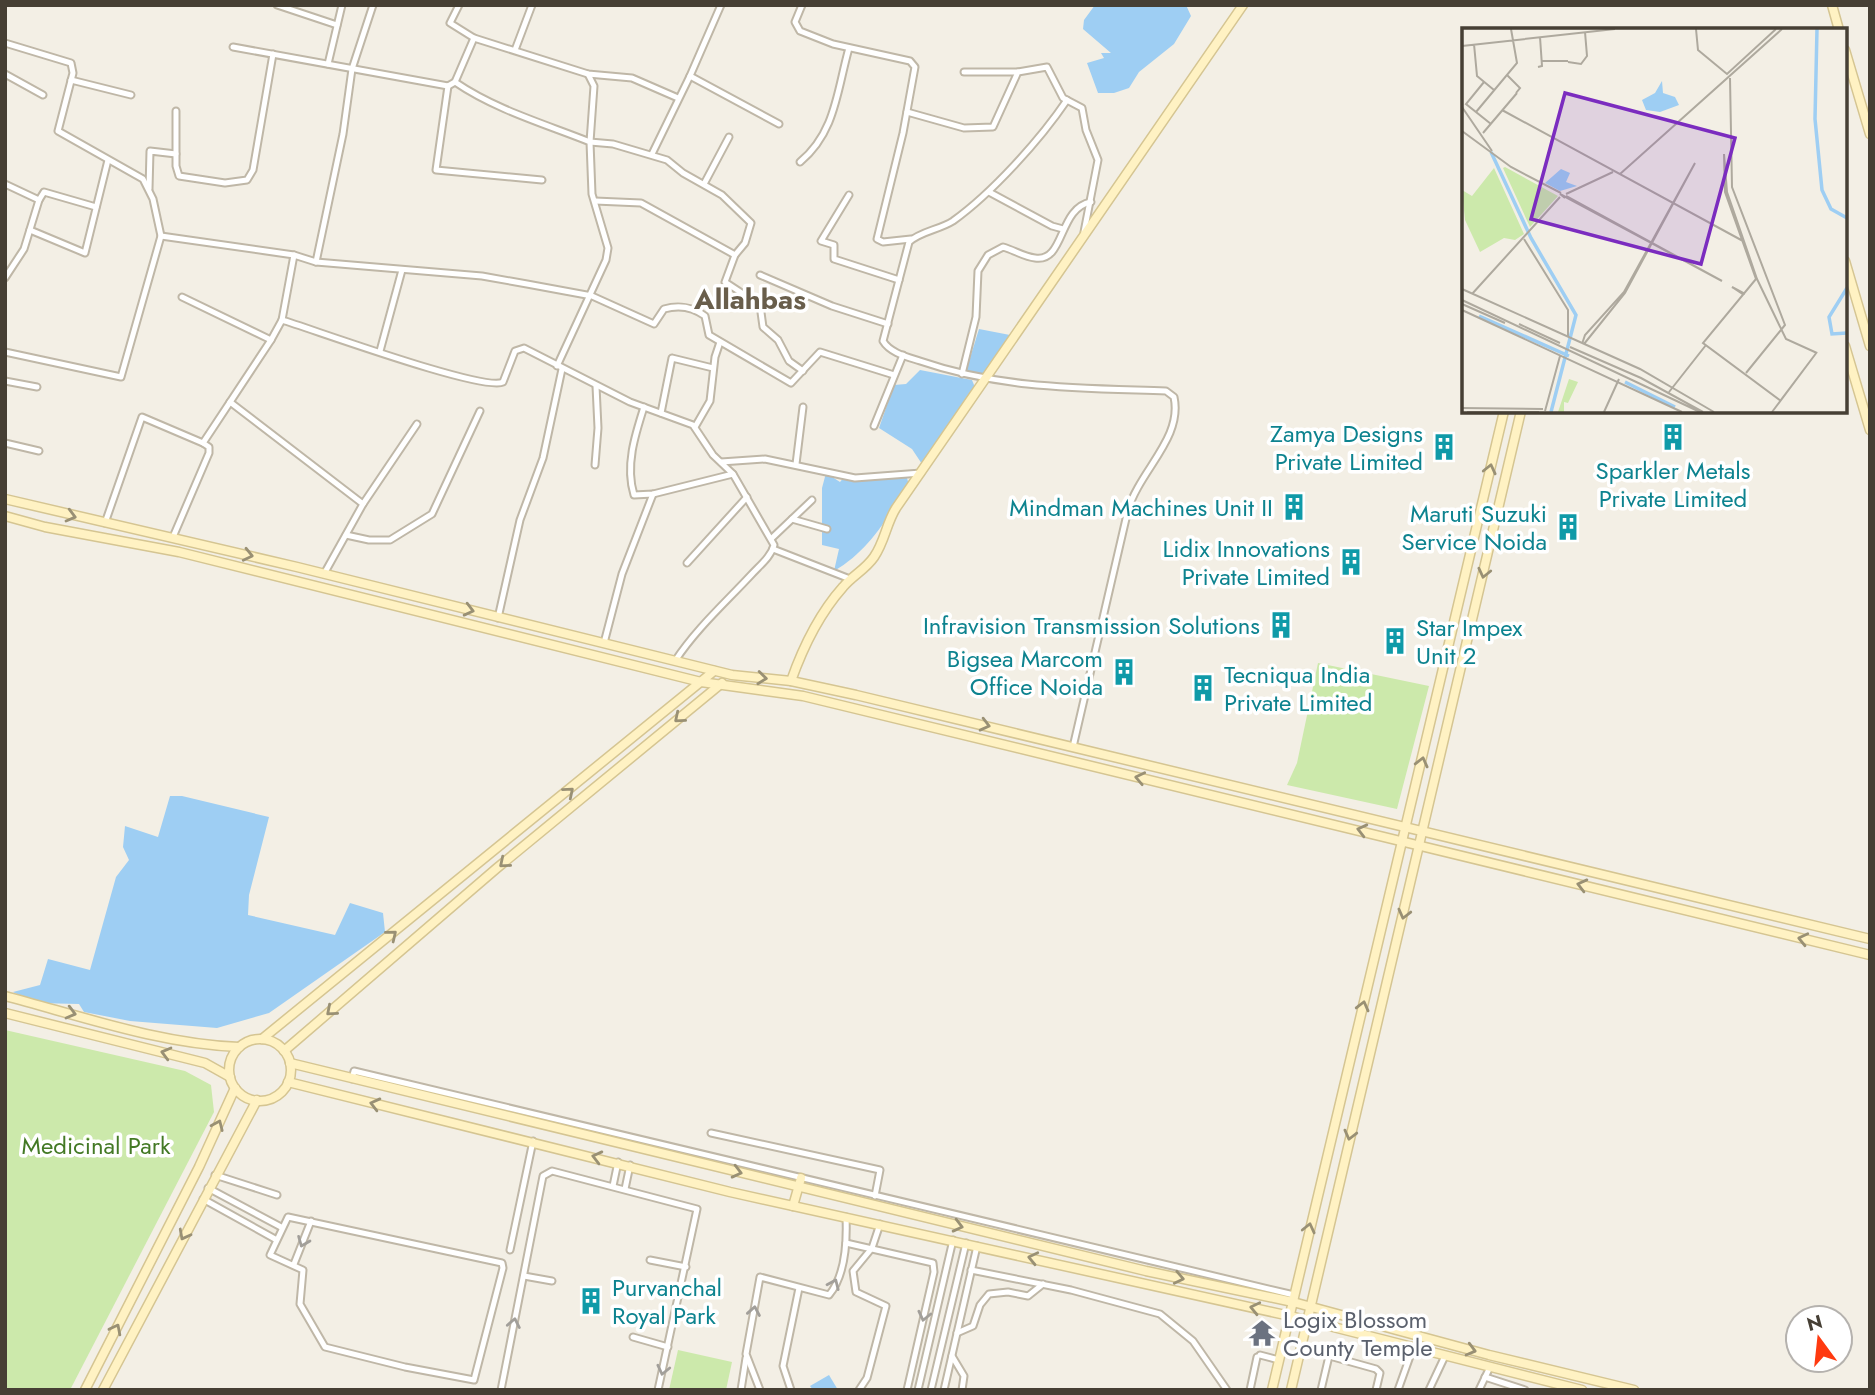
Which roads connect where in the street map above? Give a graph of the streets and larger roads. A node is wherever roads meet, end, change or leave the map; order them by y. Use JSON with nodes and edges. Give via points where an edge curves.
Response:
{"nodes":[{"id":1,"x":277,"y":5,"type":"edge"},
{"id":2,"x":342,"y":5,"type":"edge"},
{"id":3,"x":373,"y":5,"type":"edge"},
{"id":4,"x":459,"y":5,"type":"edge"},
{"id":5,"x":532,"y":5,"type":"edge"},
{"id":6,"x":721,"y":5,"type":"edge"},
{"id":7,"x":802,"y":5,"type":"edge"},
{"id":8,"x":1243,"y":5,"type":"edge"},
{"id":9,"x":1832,"y":5,"type":"edge"},
{"id":10,"x":337,"y":25,"type":"junction"},
{"id":11,"x":1838,"y":28,"type":"edge"},
{"id":12,"x":474,"y":38,"type":"junction"},
{"id":13,"x":5,"y":43,"type":"edge"},
{"id":14,"x":233,"y":47,"type":"dead end"},
{"id":15,"x":849,"y":48,"type":"junction"},
{"id":16,"x":515,"y":50,"type":"junction"},
{"id":17,"x":274,"y":54,"type":"junction"},
{"id":18,"x":1847,"y":57,"type":"edge"},
{"id":19,"x":328,"y":64,"type":"junction"},
{"id":20,"x":352,"y":69,"type":"junction"},
{"id":21,"x":964,"y":72,"type":"dead end"},
{"id":22,"x":1018,"y":72,"type":"junction"},
{"id":23,"x":5,"y":74,"type":"edge"},
{"id":24,"x":588,"y":74,"type":"junction"},
{"id":25,"x":690,"y":76,"type":"junction"},
{"id":26,"x":71,"y":80,"type":"junction"},
{"id":27,"x":455,"y":82,"type":"junction"},
{"id":28,"x":449,"y":86,"type":"junction"},
{"id":29,"x":43,"y":95,"type":"dead end"},
{"id":30,"x":131,"y":95,"type":"dead end"},
{"id":31,"x":678,"y":98,"type":"junction"},
{"id":32,"x":1067,"y":100,"type":"junction"},
{"id":33,"x":176,"y":111,"type":"dead end"},
{"id":34,"x":907,"y":112,"type":"junction"},
{"id":35,"x":779,"y":124,"type":"dead end"},
{"id":36,"x":1870,"y":134,"type":"edge"},
{"id":37,"x":729,"y":136,"type":"dead end"},
{"id":38,"x":590,"y":142,"type":"junction"},
{"id":39,"x":176,"y":154,"type":"junction"},
{"id":40,"x":652,"y":154,"type":"junction"},
{"id":41,"x":108,"y":160,"type":"junction"},
{"id":42,"x":800,"y":162,"type":"dead end"},
{"id":43,"x":542,"y":180,"type":"dead end"},
{"id":44,"x":5,"y":184,"type":"edge"},
{"id":45,"x":704,"y":184,"type":"junction"},
{"id":46,"x":149,"y":190,"type":"junction"},
{"id":47,"x":989,"y":192,"type":"junction"},
{"id":48,"x":849,"y":195,"type":"dead end"},
{"id":49,"x":38,"y":200,"type":"junction"},
{"id":50,"x":594,"y":201,"type":"junction"},
{"id":51,"x":1091,"y":202,"type":"junction"},
{"id":52,"x":96,"y":206,"type":"junction"},
{"id":53,"x":1063,"y":229,"type":"junction"},
{"id":54,"x":30,"y":230,"type":"junction"},
{"id":55,"x":161,"y":236,"type":"junction"},
{"id":56,"x":911,"y":239,"type":"junction"},
{"id":57,"x":1081,"y":240,"type":"junction"},
{"id":58,"x":294,"y":255,"type":"junction"},
{"id":59,"x":736,"y":255,"type":"junction"},
{"id":60,"x":316,"y":262,"type":"junction"},
{"id":61,"x":1847,"y":268,"type":"edge"},
{"id":62,"x":402,"y":270,"type":"junction"},
{"id":63,"x":760,"y":275,"type":"dead end"},
{"id":64,"x":5,"y":278,"type":"edge"},
{"id":65,"x":900,"y":280,"type":"junction"},
{"id":66,"x":592,"y":296,"type":"junction"},
{"id":67,"x":182,"y":297,"type":"dead end"},
{"id":68,"x":282,"y":320,"type":"junction"},
{"id":69,"x":888,"y":324,"type":"junction"},
{"id":70,"x":271,"y":340,"type":"junction"},
{"id":71,"x":720,"y":342,"type":"junction"},
{"id":72,"x":1870,"y":346,"type":"edge"},
{"id":73,"x":380,"y":351,"type":"junction"},
{"id":74,"x":5,"y":352,"type":"edge"},
{"id":75,"x":1847,"y":353,"type":"edge"},
{"id":76,"x":904,"y":355,"type":"junction"},
{"id":77,"x":560,"y":368,"type":"junction"},
{"id":78,"x":713,"y":368,"type":"junction"},
{"id":79,"x":803,"y":371,"type":"junction"},
{"id":80,"x":962,"y":374,"type":"junction"},
{"id":81,"x":894,"y":375,"type":"junction"},
{"id":82,"x":986,"y":380,"type":"junction"},
{"id":83,"x":5,"y":381,"type":"edge"},
{"id":84,"x":596,"y":386,"type":"junction"},
{"id":85,"x":37,"y":387,"type":"dead end"},
{"id":86,"x":230,"y":402,"type":"junction"},
{"id":87,"x":644,"y":407,"type":"junction"},
{"id":88,"x":803,"y":407,"type":"dead end"},
{"id":89,"x":480,"y":411,"type":"dead end"},
{"id":90,"x":662,"y":413,"type":"junction"},
{"id":91,"x":1504,"y":413,"type":"edge"},
{"id":92,"x":1521,"y":413,"type":"edge"},
{"id":93,"x":417,"y":424,"type":"dead end"},
{"id":94,"x":874,"y":426,"type":"dead end"},
{"id":95,"x":695,"y":427,"type":"junction"},
{"id":96,"x":1870,"y":430,"type":"edge"},
{"id":97,"x":5,"y":443,"type":"edge"},
{"id":98,"x":203,"y":443,"type":"junction"},
{"id":99,"x":40,"y":451,"type":"dead end"},
{"id":100,"x":721,"y":462,"type":"junction"},
{"id":101,"x":595,"y":464,"type":"dead end"},
{"id":102,"x":796,"y":464,"type":"junction"},
{"id":103,"x":921,"y":472,"type":"junction"},
{"id":104,"x":733,"y":474,"type":"junction"},
{"id":105,"x":653,"y":494,"type":"junction"},
{"id":106,"x":747,"y":497,"type":"junction"},
{"id":107,"x":5,"y":499,"type":"edge"},
{"id":108,"x":812,"y":500,"type":"dead end"},
{"id":109,"x":363,"y":504,"type":"junction"},
{"id":110,"x":5,"y":516,"type":"edge"},
{"id":111,"x":792,"y":519,"type":"junction"},
{"id":112,"x":105,"y":524,"type":"junction"},
{"id":113,"x":827,"y":529,"type":"dead end"},
{"id":114,"x":346,"y":535,"type":"junction"},
{"id":115,"x":178,"y":538,"type":"junction"},
{"id":116,"x":772,"y":538,"type":"junction"},
{"id":117,"x":773,"y":549,"type":"junction"},
{"id":118,"x":179,"y":552,"type":"junction"},
{"id":119,"x":687,"y":563,"type":"dead end"},
{"id":120,"x":324,"y":573,"type":"junction"},
{"id":121,"x":850,"y":579,"type":"junction"},
{"id":122,"x":498,"y":618,"type":"junction"},
{"id":123,"x":604,"y":643,"type":"junction"},
{"id":124,"x":675,"y":661,"type":"junction"},
{"id":125,"x":714,"y":671,"type":"junction"},
{"id":126,"x":732,"y":675,"type":"junction"},
{"id":127,"x":791,"y":681,"type":"junction"},
{"id":128,"x":701,"y":682,"type":"junction"},
{"id":129,"x":719,"y":685,"type":"junction"},
{"id":130,"x":1073,"y":747,"type":"junction"},
{"id":131,"x":1406,"y":828,"type":"junction"},
{"id":132,"x":1423,"y":833,"type":"junction"},
{"id":133,"x":1402,"y":841,"type":"junction"},
{"id":134,"x":1420,"y":845,"type":"junction"},
{"id":135,"x":1870,"y":939,"type":"edge"},
{"id":136,"x":1870,"y":955,"type":"edge"},
{"id":137,"x":5,"y":996,"type":"edge"},
{"id":138,"x":5,"y":1013,"type":"edge"},
{"id":139,"x":262,"y":1039,"type":"junction"},
{"id":140,"x":239,"y":1047,"type":"junction"},
{"id":141,"x":284,"y":1051,"type":"junction"},
{"id":142,"x":290,"y":1063,"type":"junction"},
{"id":143,"x":230,"y":1077,"type":"junction"},
{"id":144,"x":288,"y":1082,"type":"junction"},
{"id":145,"x":235,"y":1088,"type":"junction"},
{"id":146,"x":257,"y":1100,"type":"junction"},
{"id":147,"x":711,"y":1133,"type":"dead end"},
{"id":148,"x":533,"y":1141,"type":"junction"},
{"id":149,"x":618,"y":1162,"type":"junction"},
{"id":150,"x":630,"y":1165,"type":"junction"},
{"id":151,"x":215,"y":1175,"type":"junction"},
{"id":152,"x":799,"y":1183,"type":"junction"},
{"id":153,"x":613,"y":1186,"type":"junction"},
{"id":154,"x":208,"y":1188,"type":"junction"},
{"id":155,"x":625,"y":1189,"type":"junction"},
{"id":156,"x":277,"y":1195,"type":"dead end"},
{"id":157,"x":875,"y":1196,"type":"junction"},
{"id":158,"x":203,"y":1199,"type":"junction"},
{"id":159,"x":793,"y":1206,"type":"junction"},
{"id":160,"x":846,"y":1217,"type":"junction"},
{"id":161,"x":311,"y":1221,"type":"junction"},
{"id":162,"x":880,"y":1224,"type":"junction"},
{"id":163,"x":281,"y":1227,"type":"junction"},
{"id":164,"x":275,"y":1239,"type":"junction"},
{"id":165,"x":953,"y":1240,"type":"junction"},
{"id":166,"x":846,"y":1243,"type":"junction"},
{"id":167,"x":966,"y":1243,"type":"junction"},
{"id":168,"x":977,"y":1246,"type":"junction"},
{"id":169,"x":872,"y":1248,"type":"junction"},
{"id":170,"x":510,"y":1250,"type":"dead end"},
{"id":171,"x":650,"y":1260,"type":"dead end"},
{"id":172,"x":294,"y":1264,"type":"junction"},
{"id":173,"x":686,"y":1267,"type":"junction"},
{"id":174,"x":971,"y":1270,"type":"junction"},
{"id":175,"x":524,"y":1276,"type":"junction"},
{"id":176,"x":552,"y":1281,"type":"dead end"},
{"id":177,"x":1043,"y":1284,"type":"junction"},
{"id":178,"x":799,"y":1288,"type":"junction"},
{"id":179,"x":1294,"y":1299,"type":"junction"},
{"id":180,"x":1311,"y":1307,"type":"junction"},
{"id":181,"x":1290,"y":1316,"type":"junction"},
{"id":182,"x":1307,"y":1321,"type":"junction"},
{"id":183,"x":957,"y":1333,"type":"junction"},
{"id":184,"x":633,"y":1337,"type":"dead end"},
{"id":185,"x":668,"y":1347,"type":"junction"},
{"id":186,"x":1301,"y":1348,"type":"junction"},
{"id":187,"x":1413,"y":1348,"type":"junction"},
{"id":188,"x":746,"y":1354,"type":"junction"},
{"id":189,"x":952,"y":1356,"type":"junction"},
{"id":190,"x":1329,"y":1356,"type":"junction"},
{"id":191,"x":1445,"y":1356,"type":"junction"},
{"id":192,"x":1279,"y":1360,"type":"junction"},
{"id":193,"x":1490,"y":1367,"type":"junction"},
{"id":194,"x":1485,"y":1377,"type":"junction"},
{"id":195,"x":85,"y":1390,"type":"edge"},
{"id":196,"x":103,"y":1390,"type":"edge"},
{"id":197,"x":501,"y":1390,"type":"edge"},
{"id":198,"x":659,"y":1390,"type":"edge"},
{"id":199,"x":741,"y":1390,"type":"edge"},
{"id":200,"x":760,"y":1390,"type":"edge"},
{"id":201,"x":791,"y":1390,"type":"edge"},
{"id":202,"x":859,"y":1390,"type":"edge"},
{"id":203,"x":907,"y":1390,"type":"edge"},
{"id":204,"x":918,"y":1390,"type":"edge"},
{"id":205,"x":931,"y":1390,"type":"edge"},
{"id":206,"x":944,"y":1390,"type":"edge"},
{"id":207,"x":962,"y":1390,"type":"edge"},
{"id":208,"x":1227,"y":1390,"type":"edge"},
{"id":209,"x":1250,"y":1390,"type":"edge"},
{"id":210,"x":1272,"y":1390,"type":"edge"},
{"id":211,"x":1291,"y":1390,"type":"edge"},
{"id":212,"x":1321,"y":1390,"type":"edge"},
{"id":213,"x":1376,"y":1390,"type":"edge"},
{"id":214,"x":1398,"y":1390,"type":"edge"},
{"id":215,"x":1429,"y":1390,"type":"edge"},
{"id":216,"x":1479,"y":1390,"type":"edge"},
{"id":217,"x":1525,"y":1390,"type":"edge"},
{"id":218,"x":1583,"y":1390,"type":"edge"},
{"id":219,"x":1634,"y":1390,"type":"edge"}],
"edges":[{"from":1,"to":10,"type":"street"},
{"from":2,"to":10,"type":"street"},
{"from":3,"to":20,"type":"street"},
{"from":4,"to":12,"type":"street","via":[[450,23]]},
{"from":5,"to":16,"type":"street"},
{"from":6,"to":25,"type":"street"},
{"from":7,"to":15,"type":"street","via":[[795,22],[798,29]]},
{"from":8,"to":57,"type":"street"},
{"from":9,"to":11,"type":"street"},
{"from":10,"to":19,"type":"street"},
{"from":12,"to":16,"type":"street"},
{"from":12,"to":27,"type":"street"},
{"from":13,"to":26,"type":"street","via":[[71,62]]},
{"from":14,"to":17,"type":"street"},
{"from":15,"to":34,"type":"street","via":[[913,64]]},
{"from":15,"to":42,"type":"street","via":[[829,127]]},
{"from":16,"to":24,"type":"street"},
{"from":17,"to":19,"type":"street"},
{"from":17,"to":39,"type":"street","via":[[253,170],[247,180],[225,184],[179,176]]},
{"from":18,"to":36,"type":"street"},
{"from":19,"to":20,"type":"street"},
{"from":20,"to":28,"type":"street"},
{"from":20,"to":60,"type":"street"},
{"from":21,"to":22,"type":"street"},
{"from":22,"to":32,"type":"street","via":[[1045,66]]},
{"from":22,"to":34,"type":"street","via":[[993,127],[964,128]]},
{"from":23,"to":29,"type":"street"},
{"from":24,"to":31,"type":"street","via":[[632,78]]},
{"from":24,"to":38,"type":"street","via":[[594,86]]},
{"from":25,"to":31,"type":"street"},
{"from":25,"to":35,"type":"street"},
{"from":26,"to":30,"type":"street"},
{"from":26,"to":41,"type":"street","via":[[58,131]]},
{"from":27,"to":28,"type":"street"},
{"from":27,"to":38,"type":"street","via":[[520,115]]},
{"from":28,"to":43,"type":"street","via":[[436,170]]},
{"from":31,"to":40,"type":"street"},
{"from":32,"to":47,"type":"street"},
{"from":32,"to":51,"type":"street","via":[[1083,111],[1098,160]]},
{"from":33,"to":39,"type":"street"},
{"from":34,"to":56,"type":"street","via":[[877,239]]},
{"from":37,"to":45,"type":"street"},
{"from":38,"to":40,"type":"street"},
{"from":38,"to":50,"type":"street"},
{"from":39,"to":46,"type":"street","via":[[150,151]]},
{"from":40,"to":45,"type":"street"},
{"from":41,"to":46,"type":"street","via":[[143,179]]},
{"from":41,"to":52,"type":"street"},
{"from":44,"to":49,"type":"street"},
{"from":45,"to":59,"type":"street","via":[[751,223]]},
{"from":46,"to":55,"type":"street"},
{"from":47,"to":53,"type":"street"},
{"from":47,"to":56,"type":"street","via":[[947,225]]},
{"from":48,"to":65,"type":"street","via":[[821,241],[834,246],[834,259]]},
{"from":49,"to":52,"type":"street","via":[[44,192]]},
{"from":49,"to":54,"type":"street"},
{"from":50,"to":59,"type":"street","via":[[641,203]]},
{"from":50,"to":66,"type":"street","via":[[608,248]]},
{"from":51,"to":53,"type":"street","via":[[1079,207]]},
{"from":51,"to":57,"type":"street"},
{"from":52,"to":54,"type":"street","via":[[85,253]]},
{"from":53,"to":80,"type":"street","via":[[1059,244],[1043,258],[1003,247],[988,255],[977,274],[976,317]]},
{"from":54,"to":64,"type":"street"},
{"from":55,"to":58,"type":"street"},
{"from":55,"to":74,"type":"street","via":[[121,377]]},
{"from":56,"to":65,"type":"street"},
{"from":57,"to":82,"type":"street"},
{"from":58,"to":60,"type":"street"},
{"from":58,"to":68,"type":"street"},
{"from":59,"to":79,"type":"street","via":[[725,282],[760,305],[762,327]]},
{"from":60,"to":62,"type":"street"},
{"from":61,"to":72,"type":"street"},
{"from":62,"to":66,"type":"street","via":[[482,276]]},
{"from":62,"to":73,"type":"street"},
{"from":63,"to":69,"type":"street"},
{"from":65,"to":69,"type":"street"},
{"from":66,"to":71,"type":"street","via":[[654,324],[664,309],[696,310],[705,316],[707,334]]},
{"from":66,"to":77,"type":"street"},
{"from":67,"to":70,"type":"street"},
{"from":68,"to":70,"type":"street"},
{"from":68,"to":73,"type":"street"},
{"from":69,"to":76,"type":"street","via":[[884,344]]},
{"from":70,"to":86,"type":"street"},
{"from":71,"to":78,"type":"street"},
{"from":71,"to":79,"type":"street","via":[[789,382]]},
{"from":73,"to":77,"type":"street","via":[[486,385],[503,382],[518,349]]},
{"from":75,"to":96,"type":"street"},
{"from":76,"to":80,"type":"street"},
{"from":76,"to":81,"type":"street"},
{"from":77,"to":84,"type":"street"},
{"from":77,"to":122,"type":"street","via":[[543,458],[520,520]]},
{"from":78,"to":90,"type":"street","via":[[672,358]]},
{"from":78,"to":95,"type":"street","via":[[710,401]]},
{"from":79,"to":81,"type":"street","via":[[820,352]]},
{"from":80,"to":82,"type":"street"},
{"from":81,"to":94,"type":"street"},
{"from":82,"to":103,"type":"street"},
{"from":82,"to":130,"type":"street","via":[[1048,388],[1166,391],[1175,403],[1170,438],[1141,477],[1128,510]]},
{"from":83,"to":85,"type":"street"},
{"from":84,"to":87,"type":"street"},
{"from":84,"to":101,"type":"street"},
{"from":86,"to":98,"type":"street"},
{"from":86,"to":109,"type":"street"},
{"from":87,"to":90,"type":"street"},
{"from":87,"to":105,"type":"street","via":[[633,443],[632,491],[634,495]]},
{"from":88,"to":102,"type":"street"},
{"from":89,"to":114,"type":"street","via":[[432,514],[390,540]]},
{"from":90,"to":95,"type":"street"},
{"from":131,"to":91,"type":"street","one_way":true},
{"from":92,"to":132,"type":"street","one_way":true},
{"from":93,"to":109,"type":"street"},
{"from":95,"to":100,"type":"street"},
{"from":97,"to":99,"type":"street"},
{"from":98,"to":112,"type":"street","via":[[142,417]]},
{"from":98,"to":115,"type":"street","via":[[209,453]]},
{"from":100,"to":102,"type":"street","via":[[759,458]]},
{"from":100,"to":104,"type":"street"},
{"from":102,"to":103,"type":"street","via":[[855,478]]},
{"from":103,"to":121,"type":"street","via":[[892,515],[876,554]]},
{"from":104,"to":105,"type":"street"},
{"from":104,"to":106,"type":"street"},
{"from":105,"to":123,"type":"street","via":[[622,574]]},
{"from":106,"to":116,"type":"street"},
{"from":106,"to":119,"type":"street"},
{"from":107,"to":112,"type":"street","one_way":true},
{"from":108,"to":111,"type":"street"},
{"from":109,"to":114,"type":"street"},
{"from":110,"to":118,"type":"street"},
{"from":111,"to":113,"type":"street"},
{"from":111,"to":116,"type":"street"},
{"from":112,"to":115,"type":"street"},
{"from":114,"to":120,"type":"street"},
{"from":115,"to":118,"type":"street"},
{"from":115,"to":120,"type":"street","one_way":true},
{"from":116,"to":117,"type":"street"},
{"from":117,"to":121,"type":"street"},
{"from":117,"to":124,"type":"street","via":[[689,639]]},
{"from":118,"to":128,"type":"street"},
{"from":120,"to":122,"type":"street","one_way":true},
{"from":121,"to":127,"type":"street","via":[[815,627]]},
{"from":122,"to":123,"type":"street"},
{"from":123,"to":124,"type":"street"},
{"from":124,"to":125,"type":"street"},
{"from":125,"to":126,"type":"street"},
{"from":125,"to":128,"type":"street"},
{"from":126,"to":127,"type":"street","one_way":true},
{"from":126,"to":129,"type":"street"},
{"from":127,"to":130,"type":"street","one_way":true},
{"from":128,"to":129,"type":"street"},
{"from":139,"to":128,"type":"street","one_way":true},
{"from":133,"to":129,"type":"street","one_way":true,"via":[[803,696]]},
{"from":129,"to":141,"type":"street","one_way":true},
{"from":130,"to":131,"type":"street"},
{"from":131,"to":132,"type":"street"},
{"from":131,"to":133,"type":"street"},
{"from":132,"to":134,"type":"street"},
{"from":132,"to":135,"type":"street"},
{"from":133,"to":134,"type":"street"},
{"from":179,"to":133,"type":"street","one_way":true},
{"from":136,"to":134,"type":"street","one_way":true},
{"from":134,"to":180,"type":"street","one_way":true},
{"from":137,"to":140,"type":"street","one_way":true,"via":[[199,1043]]},
{"from":143,"to":138,"type":"street","one_way":true,"via":[[205,1063]]},
{"from":139,"to":140,"type":"street"},
{"from":139,"to":141,"type":"street"},
{"from":140,"to":143,"type":"street","via":[[229,1064]]},
{"from":141,"to":142,"type":"street"},
{"from":142,"to":144,"type":"street"},
{"from":142,"to":152,"type":"street"},
{"from":143,"to":145,"type":"street"},
{"from":144,"to":146,"type":"street","via":[[275,1096]]},
{"from":148,"to":144,"type":"street","one_way":true},
{"from":145,"to":146,"type":"street","via":[[244,1097]]},
{"from":195,"to":145,"type":"street","one_way":true},
{"from":146,"to":151,"type":"street"},
{"from":147,"to":157,"type":"street","via":[[880,1170]]},
{"from":149,"to":148,"type":"street","one_way":true},
{"from":148,"to":170,"type":"street"},
{"from":149,"to":150,"type":"street"},
{"from":149,"to":153,"type":"street"},
{"from":150,"to":155,"type":"street"},
{"from":150,"to":159,"type":"street"},
{"from":151,"to":154,"type":"street"},
{"from":151,"to":156,"type":"street"},
{"from":152,"to":157,"type":"street"},
{"from":152,"to":159,"type":"street"},
{"from":152,"to":179,"type":"street","one_way":true,"via":[[1146,1271]]},
{"from":153,"to":155,"type":"street"},
{"from":153,"to":175,"type":"street","via":[[546,1173]]},
{"from":154,"to":158,"type":"street"},
{"from":154,"to":163,"type":"street"},
{"from":155,"to":173,"type":"street","via":[[697,1209]]},
{"from":157,"to":179,"type":"street"},
{"from":158,"to":164,"type":"street"},
{"from":158,"to":196,"type":"street","one_way":true},
{"from":159,"to":160,"type":"street"},
{"from":160,"to":162,"type":"street"},
{"from":160,"to":166,"type":"street"},
{"from":161,"to":163,"type":"street","via":[[288,1217]]},
{"from":161,"to":172,"type":"street","one_way":true},
{"from":161,"to":172,"type":"street","via":[[504,1265],[474,1380],[325,1347],[302,1308],[303,1270]]},
{"from":162,"to":165,"type":"street"},
{"from":162,"to":169,"type":"street"},
{"from":163,"to":164,"type":"street"},
{"from":164,"to":172,"type":"street","via":[[271,1258]]},
{"from":165,"to":167,"type":"street"},
{"from":165,"to":204,"type":"street"},
{"from":166,"to":169,"type":"street"},
{"from":178,"to":166,"type":"street","one_way":true,"via":[[830,1295]]},
{"from":167,"to":168,"type":"street"},
{"from":167,"to":205,"type":"street"},
{"from":168,"to":174,"type":"street"},
{"from":181,"to":168,"type":"street","one_way":true},
{"from":169,"to":202,"type":"street","via":[[853,1271],[855,1289],[884,1303],[886,1310]]},
{"from":169,"to":203,"type":"street","one_way":true,"via":[[928,1260],[934,1267]]},
{"from":171,"to":173,"type":"street"},
{"from":173,"to":185,"type":"street"},
{"from":174,"to":177,"type":"street"},
{"from":174,"to":183,"type":"street"},
{"from":175,"to":176,"type":"street"},
{"from":197,"to":175,"type":"street","one_way":true},
{"from":177,"to":183,"type":"street","via":[[1028,1296],[989,1294],[979,1305],[973,1326]]},
{"from":177,"to":208,"type":"street","via":[[1160,1314],[1193,1340]]},
{"from":188,"to":178,"type":"street","one_way":true,"via":[[760,1278]]},
{"from":178,"to":201,"type":"street","via":[[783,1366]]},
{"from":179,"to":180,"type":"street"},
{"from":179,"to":181,"type":"street"},
{"from":180,"to":182,"type":"street"},
{"from":180,"to":219,"type":"street","one_way":true},
{"from":181,"to":182,"type":"street"},
{"from":181,"to":192,"type":"street"},
{"from":182,"to":186,"type":"street"},
{"from":182,"to":187,"type":"street"},
{"from":183,"to":189,"type":"street"},
{"from":184,"to":185,"type":"street"},
{"from":185,"to":198,"type":"street","one_way":true},
{"from":186,"to":190,"type":"street"},
{"from":186,"to":211,"type":"street"},
{"from":187,"to":191,"type":"street"},
{"from":187,"to":214,"type":"street"},
{"from":188,"to":199,"type":"street"},
{"from":188,"to":200,"type":"street"},
{"from":189,"to":206,"type":"street"},
{"from":189,"to":207,"type":"street","via":[[964,1376]]},
{"from":190,"to":212,"type":"street"},
{"from":190,"to":213,"type":"street","via":[[1376,1369],[1380,1373]]},
{"from":191,"to":193,"type":"street"},
{"from":191,"to":215,"type":"street"},
{"from":192,"to":209,"type":"street","via":[[1258,1356]]},
{"from":192,"to":210,"type":"street"},
{"from":193,"to":194,"type":"street"},
{"from":193,"to":218,"type":"street"},
{"from":194,"to":216,"type":"street"},
{"from":194,"to":217,"type":"street"}]}
